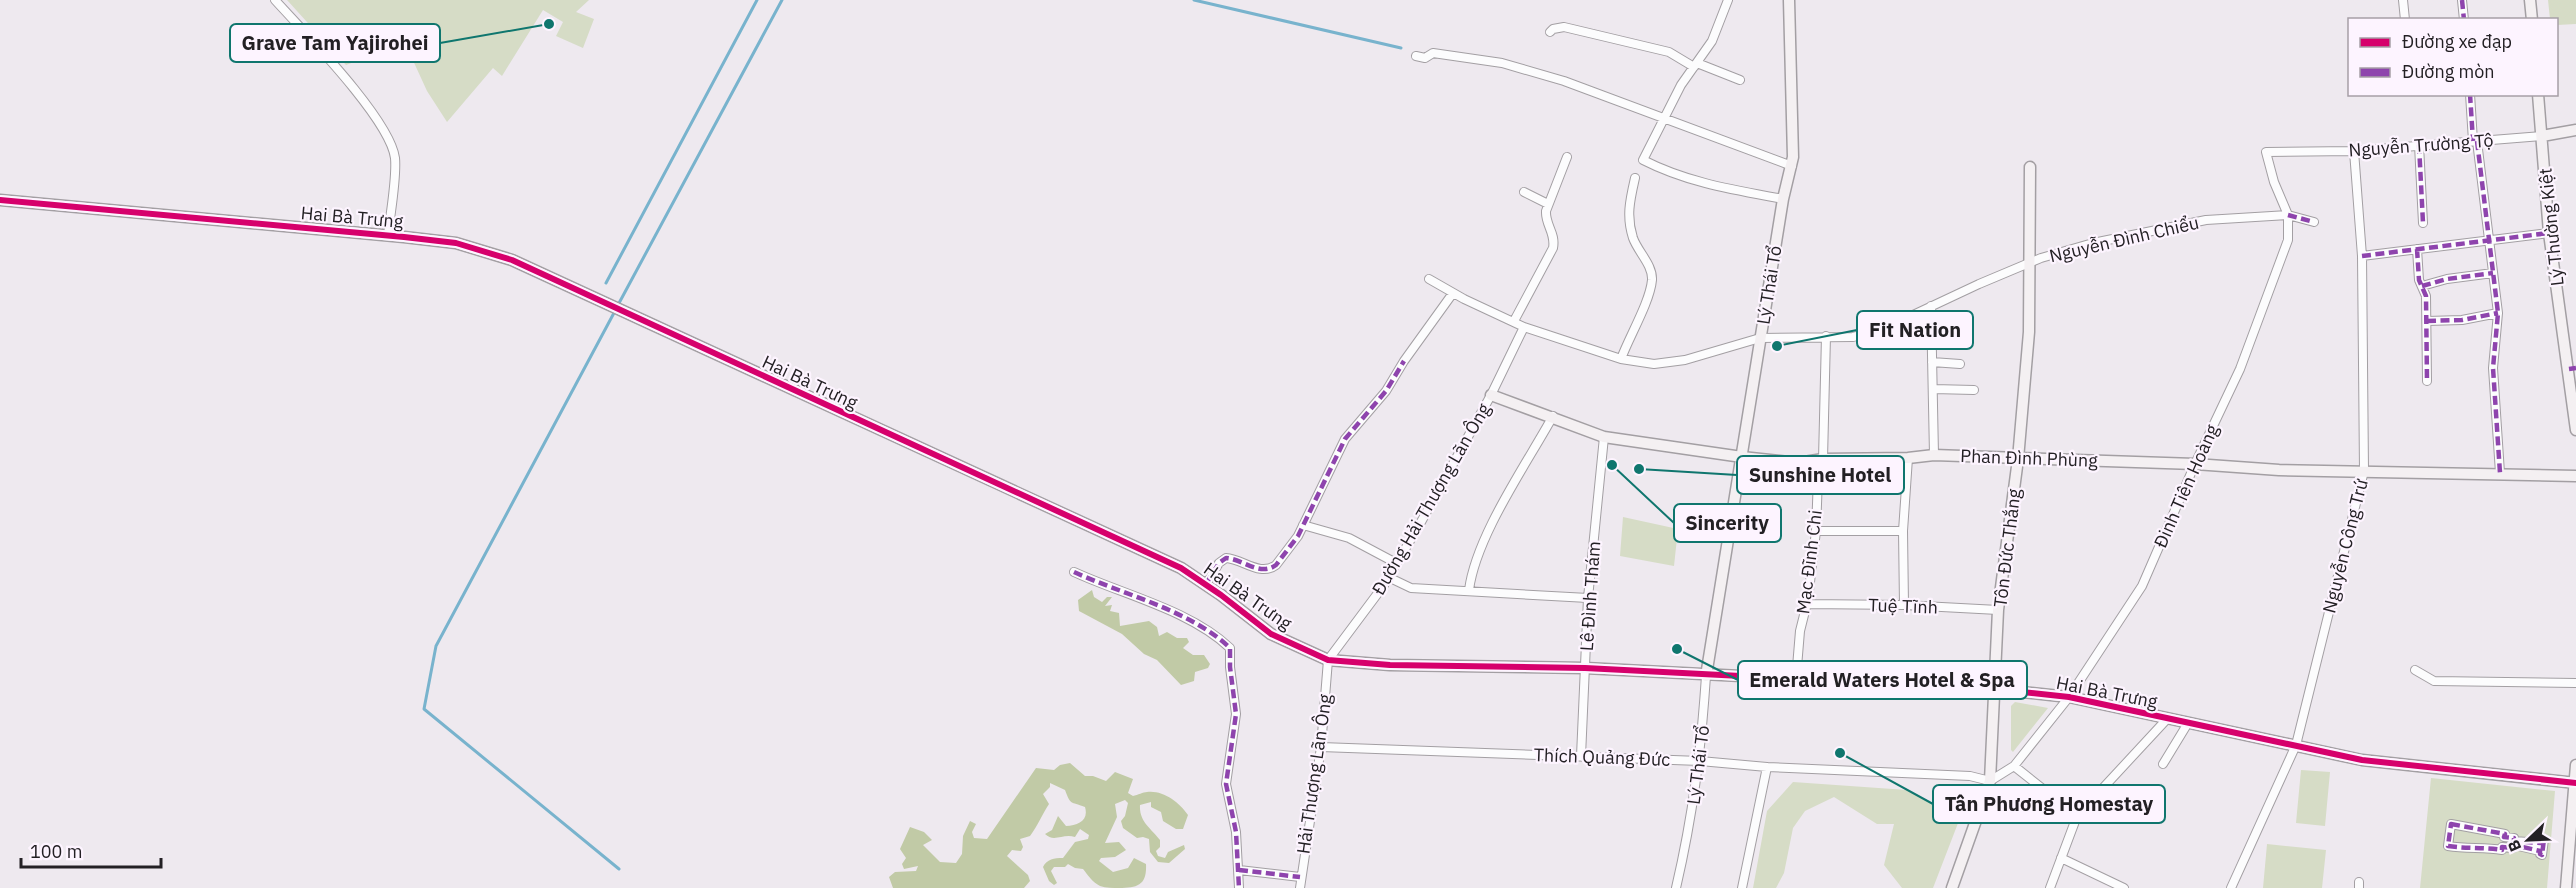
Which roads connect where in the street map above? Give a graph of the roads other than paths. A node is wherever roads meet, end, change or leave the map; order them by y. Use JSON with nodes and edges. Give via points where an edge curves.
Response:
{"nodes":[{"id":1,"x":274,"y":0,"type":"edge"},
{"id":2,"x":1728,"y":0,"type":"edge"},
{"id":3,"x":1789,"y":0,"type":"edge"},
{"id":4,"x":2403,"y":0,"type":"edge"},
{"id":5,"x":2462,"y":0,"type":"edge"},
{"id":6,"x":2530,"y":0,"type":"edge"},
{"id":7,"x":2405,"y":18,"type":"edge"},
{"id":8,"x":2464,"y":18,"type":"edge"},
{"id":9,"x":2532,"y":18,"type":"edge"},
{"id":10,"x":1550,"y":32,"type":"dead end"},
{"id":11,"x":1416,"y":56,"type":"dead end"},
{"id":12,"x":1696,"y":65,"type":"junction"},
{"id":13,"x":1740,"y":80,"type":"dead end"},
{"id":14,"x":2470,"y":96,"type":"edge"},
{"id":15,"x":2538,"y":96,"type":"edge"},
{"id":16,"x":1665,"y":117,"type":"junction"},
{"id":17,"x":2576,"y":130,"type":"edge"},
{"id":18,"x":2542,"y":136,"type":"junction"},
{"id":19,"x":2475,"y":141,"type":"junction"},
{"id":20,"x":2419,"y":145,"type":"junction"},
{"id":21,"x":2354,"y":151,"type":"junction"},
{"id":22,"x":2266,"y":152,"type":"joint"},
{"id":23,"x":1567,"y":157,"type":"dead end"},
{"id":24,"x":1792,"y":166,"type":"junction"},
{"id":25,"x":2030,"y":166,"type":"dead end"},
{"id":26,"x":1635,"y":178,"type":"dead end"},
{"id":27,"x":1524,"y":192,"type":"dead end"},
{"id":28,"x":1783,"y":199,"type":"junction"},
{"id":29,"x":0,"y":200,"type":"edge"},
{"id":30,"x":1548,"y":204,"type":"junction"},
{"id":31,"x":2288,"y":215,"type":"junction"},
{"id":32,"x":2314,"y":222,"type":"dead end"},
{"id":33,"x":2423,"y":223,"type":"dead end"},
{"id":34,"x":2549,"y":233,"type":"junction"},
{"id":35,"x":388,"y":236,"type":"junction"},
{"id":36,"x":2489,"y":240,"type":"junction"},
{"id":37,"x":2417,"y":249,"type":"junction"},
{"id":38,"x":2362,"y":256,"type":"junction"},
{"id":39,"x":2028,"y":264,"type":"junction"},
{"id":40,"x":2493,"y":273,"type":"junction"},
{"id":41,"x":1429,"y":279,"type":"dead end"},
{"id":42,"x":2422,"y":286,"type":"junction"},
{"id":43,"x":1453,"y":293,"type":"junction"},
{"id":44,"x":1931,"y":306,"type":"junction"},
{"id":45,"x":2498,"y":313,"type":"junction"},
{"id":46,"x":1514,"y":321,"type":"junction"},
{"id":47,"x":2427,"y":321,"type":"junction"},
{"id":48,"x":1524,"y":327,"type":"junction"},
{"id":49,"x":1826,"y":336,"type":"junction"},
{"id":50,"x":1760,"y":338,"type":"junction"},
{"id":51,"x":1621,"y":359,"type":"junction"},
{"id":52,"x":1932,"y":362,"type":"junction"},
{"id":53,"x":1960,"y":364,"type":"dead end"},
{"id":54,"x":2572,"y":368,"type":"edge"},
{"id":55,"x":2427,"y":381,"type":"dead end"},
{"id":56,"x":1933,"y":388,"type":"junction"},
{"id":57,"x":1974,"y":390,"type":"dead end"},
{"id":58,"x":1491,"y":395,"type":"junction"},
{"id":59,"x":1554,"y":416,"type":"junction"},
{"id":60,"x":2576,"y":430,"type":"edge"},
{"id":61,"x":1604,"y":436,"type":"junction"},
{"id":62,"x":1934,"y":455,"type":"junction"},
{"id":63,"x":1742,"y":457,"type":"junction"},
{"id":64,"x":1908,"y":458,"type":"junction"},
{"id":65,"x":1823,"y":459,"type":"junction"},
{"id":66,"x":2018,"y":459,"type":"junction"},
{"id":67,"x":1798,"y":462,"type":"junction"},
{"id":68,"x":2195,"y":464,"type":"junction"},
{"id":69,"x":2364,"y":471,"type":"junction"},
{"id":70,"x":2500,"y":473,"type":"junction"},
{"id":71,"x":2576,"y":476,"type":"edge"},
{"id":72,"x":1818,"y":477,"type":"junction"},
{"id":73,"x":1304,"y":525,"type":"junction"},
{"id":74,"x":1816,"y":531,"type":"junction"},
{"id":75,"x":1903,"y":531,"type":"junction"},
{"id":76,"x":1396,"y":563,"type":"junction"},
{"id":77,"x":1074,"y":572,"type":"dead end"},
{"id":78,"x":1388,"y":577,"type":"junction"},
{"id":79,"x":1206,"y":584,"type":"junction"},
{"id":80,"x":1469,"y":590,"type":"junction"},
{"id":81,"x":1587,"y":598,"type":"junction"},
{"id":82,"x":1807,"y":604,"type":"junction"},
{"id":83,"x":1904,"y":605,"type":"junction"},
{"id":84,"x":1998,"y":610,"type":"junction"},
{"id":85,"x":1328,"y":660,"type":"junction"},
{"id":86,"x":1585,"y":668,"type":"junction"},
{"id":87,"x":2415,"y":670,"type":"dead end"},
{"id":88,"x":1706,"y":676,"type":"junction"},
{"id":89,"x":1797,"y":679,"type":"junction"},
{"id":90,"x":2576,"y":683,"type":"edge"},
{"id":91,"x":1994,"y":689,"type":"junction"},
{"id":92,"x":2069,"y":697,"type":"junction"},
{"id":93,"x":2167,"y":719,"type":"junction"},
{"id":94,"x":2188,"y":723,"type":"junction"},
{"id":95,"x":2296,"y":745,"type":"junction"},
{"id":96,"x":1321,"y":747,"type":"junction"},
{"id":97,"x":1581,"y":756,"type":"junction"},
{"id":98,"x":1700,"y":761,"type":"junction"},
{"id":99,"x":2163,"y":764,"type":"dead end"},
{"id":100,"x":2576,"y":765,"type":"edge"},
{"id":101,"x":2014,"y":766,"type":"junction"},
{"id":102,"x":1767,"y":767,"type":"junction"},
{"id":103,"x":1990,"y":781,"type":"junction"},
{"id":104,"x":2575,"y":783,"type":"edge"},
{"id":105,"x":2077,"y":816,"type":"junction"},
{"id":106,"x":2519,"y":844,"type":"joint"},
{"id":107,"x":2061,"y":858,"type":"junction"},
{"id":108,"x":1239,"y":870,"type":"junction"},
{"id":109,"x":1300,"y":877,"type":"junction"},
{"id":110,"x":1239,"y":888,"type":"edge"},
{"id":111,"x":1300,"y":888,"type":"edge"},
{"id":112,"x":1676,"y":888,"type":"edge"},
{"id":113,"x":1742,"y":888,"type":"edge"},
{"id":114,"x":1952,"y":888,"type":"edge"},
{"id":115,"x":2050,"y":888,"type":"edge"},
{"id":116,"x":2124,"y":888,"type":"edge"},
{"id":117,"x":2231,"y":888,"type":"edge"},
{"id":118,"x":2566,"y":888,"type":"edge"}],
"edges":[{"from":1,"to":35,"type":"street","via":[[341,73],[385,131],[394,157]]},
{"from":2,"to":12,"type":"street","via":[[1712,41]]},
{"from":3,"to":24,"type":"street","name":"Lý Thái Tổ"},
{"from":4,"to":7,"type":"street"},
{"from":5,"to":8,"type":"street"},
{"from":6,"to":9,"type":"street"},
{"from":10,"to":12,"type":"street","via":[[1564,27],[1653,47]]},
{"from":11,"to":16,"type":"street","via":[[1425,58],[1433,53],[1502,63]]},
{"from":12,"to":13,"type":"street"},
{"from":12,"to":16,"type":"street"},
{"from":14,"to":19,"type":"street"},
{"from":15,"to":18,"type":"street","name":"Lý Thường Kiệt"},
{"from":16,"to":24,"type":"street"},
{"from":16,"to":28,"type":"street","via":[[1644,160],[1695,182]]},
{"from":17,"to":18,"type":"street","name":"Nguyễn Trường Tộ"},
{"from":18,"to":19,"type":"street","name":"Nguyễn Trường Tộ"},
{"from":18,"to":34,"type":"street","name":"Lý Thường Kiệt"},
{"from":19,"to":20,"type":"street","name":"Nguyễn Trường Tộ"},
{"from":19,"to":36,"type":"street"},
{"from":20,"to":21,"type":"street","name":"Nguyễn Trường Tộ"},
{"from":20,"to":33,"type":"street"},
{"from":21,"to":22,"type":"street","name":"Nguyễn Trường Tộ"},
{"from":21,"to":38,"type":"street","name":"Nguyễn Công Trứ"},
{"from":22,"to":31,"type":"street","name":"Đinh Tiên Hoàng"},
{"from":23,"to":30,"type":"street"},
{"from":24,"to":28,"type":"street","name":"Lý Thái Tổ"},
{"from":25,"to":39,"type":"street","name":"Tôn Đức Thắng"},
{"from":26,"to":51,"type":"street","via":[[1627,208],[1629,223],[1652,278]]},
{"from":27,"to":30,"type":"street"},
{"from":28,"to":50,"type":"street","name":"Lý Thái Tổ"},
{"from":29,"to":35,"type":"street","name":"Hai Bà Trưng"},
{"from":30,"to":46,"type":"street","via":[[1545,218],[1555,239],[1553,248]]},
{"from":31,"to":32,"type":"street","name":"Nguyễn Đình Chiểu"},
{"from":31,"to":39,"type":"street","name":"Nguyễn Đình Chiểu","via":[[2206,220],[2093,243]]},
{"from":31,"to":68,"type":"street","name":"Đinh Tiên Hoàng","via":[[2288,240],[2257,326]]},
{"from":34,"to":36,"type":"street"},
{"from":34,"to":54,"type":"street","name":"Lý Thường Kiệt"},
{"from":35,"to":79,"type":"street","name":"Hai Bà Trưng","via":[[456,243],[512,260],[1181,568]]},
{"from":36,"to":37,"type":"street"},
{"from":36,"to":40,"type":"street"},
{"from":37,"to":38,"type":"street"},
{"from":37,"to":42,"type":"street"},
{"from":38,"to":69,"type":"street","name":"Nguyễn Công Trứ"},
{"from":39,"to":44,"type":"street","name":"Nguyễn Đình Chiểu"},
{"from":39,"to":66,"type":"street","name":"Tôn Đức Thắng","via":[[2029,332]]},
{"from":40,"to":42,"type":"street"},
{"from":40,"to":45,"type":"street"},
{"from":41,"to":43,"type":"street"},
{"from":42,"to":47,"type":"street"},
{"from":43,"to":46,"type":"street"},
{"from":43,"to":73,"type":"street","via":[[1386,391],[1346,439]]},
{"from":44,"to":49,"type":"street","name":"Nguyễn Đình Chiểu","via":[[1881,330],[1853,337]]},
{"from":44,"to":52,"type":"street"},
{"from":45,"to":47,"type":"street"},
{"from":45,"to":70,"type":"street","via":[[2493,368]]},
{"from":46,"to":48,"type":"street"},
{"from":47,"to":55,"type":"street"},
{"from":48,"to":51,"type":"street"},
{"from":48,"to":58,"type":"street","name":"Đường Hải Thượng Lãn Ông"},
{"from":49,"to":50,"type":"street","name":"Nguyễn Đình Chiểu"},
{"from":49,"to":65,"type":"street","name":"Mạc Đĩnh Chi"},
{"from":50,"to":51,"type":"street","via":[[1684,360],[1654,364]]},
{"from":50,"to":63,"type":"street","name":"Lý Thái Tổ"},
{"from":52,"to":53,"type":"street"},
{"from":52,"to":56,"type":"street"},
{"from":54,"to":60,"type":"street","name":"Lý Thường Kiệt"},
{"from":56,"to":57,"type":"street"},
{"from":56,"to":62,"type":"street"},
{"from":58,"to":59,"type":"street","name":"Phan Đình Phùng"},
{"from":58,"to":76,"type":"street","name":"Đường Hải Thượng Lãn Ông"},
{"from":59,"to":61,"type":"street","name":"Phan Đình Phùng"},
{"from":59,"to":80,"type":"street","via":[[1486,534],[1471,572]]},
{"from":61,"to":63,"type":"street","name":"Phan Đình Phùng"},
{"from":61,"to":81,"type":"street","name":"Lê Đình Thám"},
{"from":62,"to":64,"type":"street","name":"Phan Đình Phùng"},
{"from":62,"to":66,"type":"street","name":"Phan Đình Phùng"},
{"from":63,"to":67,"type":"street","name":"Phan Đình Phùng"},
{"from":63,"to":88,"type":"street","name":"Lý Thái Tổ"},
{"from":64,"to":65,"type":"street","name":"Phan Đình Phùng"},
{"from":64,"to":75,"type":"street"},
{"from":65,"to":67,"type":"street","name":"Phan Đình Phùng"},
{"from":65,"to":72,"type":"street","name":"Mạc Đĩnh Chi"},
{"from":66,"to":68,"type":"street","name":"Phan Đình Phùng"},
{"from":66,"to":84,"type":"street","name":"Tôn Đức Thắng"},
{"from":67,"to":72,"type":"street"},
{"from":68,"to":69,"type":"street","name":"Phan Đình Phùng"},
{"from":68,"to":92,"type":"street","name":"Đinh Tiên Hoàng","via":[[2142,586]]},
{"from":69,"to":70,"type":"street","name":"Phan Đình Phùng"},
{"from":69,"to":95,"type":"street","name":"Nguyễn Công Trứ"},
{"from":70,"to":71,"type":"street","name":"Phan Đình Phùng"},
{"from":72,"to":74,"type":"street","name":"Mạc Đĩnh Chi"},
{"from":73,"to":76,"type":"street","via":[[1349,538]]},
{"from":73,"to":79,"type":"street","via":[[1272,568],[1261,569],[1226,558]]},
{"from":74,"to":75,"type":"street"},
{"from":74,"to":82,"type":"street","name":"Mạc Đĩnh Chi"},
{"from":75,"to":83,"type":"street"},
{"from":76,"to":78,"type":"street","name":"Đường Hải Thượng Lãn Ông"},
{"from":77,"to":108,"type":"street","via":[[1176,612],[1230,648],[1236,714],[1226,784]]},
{"from":78,"to":80,"type":"street","via":[[1411,588]]},
{"from":78,"to":85,"type":"street","name":"Đường Hải Thượng Lãn Ông"},
{"from":79,"to":85,"type":"street","name":"Hai Bà Trưng","via":[[1271,634]]},
{"from":80,"to":81,"type":"street"},
{"from":81,"to":86,"type":"street","name":"Lê Đình Thám"},
{"from":82,"to":83,"type":"street","name":"Tuệ Tĩnh"},
{"from":82,"to":89,"type":"street","name":"Mạc Đĩnh Chi","via":[[1800,631]]},
{"from":83,"to":84,"type":"street","name":"Tuệ Tĩnh"},
{"from":84,"to":91,"type":"street","name":"Tôn Đức Thắng"},
{"from":85,"to":86,"type":"street","name":"Hai Bà Trưng"},
{"from":85,"to":96,"type":"street","name":"Hải Thượng Lãn Ông"},
{"from":86,"to":88,"type":"street","name":"Hai Bà Trưng"},
{"from":86,"to":97,"type":"street","name":"Lê Đình Thám"},
{"from":87,"to":90,"type":"street","via":[[2434,681]]},
{"from":88,"to":89,"type":"street","name":"Hai Bà Trưng"},
{"from":88,"to":98,"type":"street","name":"Lý Thái Tổ"},
{"from":89,"to":91,"type":"street","name":"Hai Bà Trưng"},
{"from":91,"to":92,"type":"street","name":"Hai Bà Trưng"},
{"from":91,"to":103,"type":"street","name":"Tôn Đức Thắng"},
{"from":92,"to":93,"type":"street","name":"Hai Bà Trưng"},
{"from":92,"to":101,"type":"street","name":"Đinh Tiên Hoàng"},
{"from":93,"to":94,"type":"street","name":"Hai Bà Trưng"},
{"from":93,"to":105,"type":"street"},
{"from":94,"to":95,"type":"street","name":"Hai Bà Trưng"},
{"from":94,"to":99,"type":"street"},
{"from":95,"to":104,"type":"street","name":"Hai Bà Trưng","via":[[2362,760]]},
{"from":95,"to":117,"type":"street","name":"Nguyễn Công Trứ"},
{"from":96,"to":97,"type":"street","name":"Thích Quảng Đức"},
{"from":96,"to":109,"type":"street","name":"Hải Thượng Lãn Ông"},
{"from":97,"to":98,"type":"street","name":"Thích Quảng Đức"},
{"from":98,"to":102,"type":"street","name":"Thích Quảng Đức"},
{"from":98,"to":112,"type":"street","name":"Lý Thái Tổ"},
{"from":100,"to":104,"type":"street"},
{"from":101,"to":103,"type":"street","name":"Đinh Tiên Hoàng"},
{"from":101,"to":105,"type":"street"},
{"from":102,"to":103,"type":"street","name":"Thích Quảng Đức","via":[[1970,776]]},
{"from":102,"to":113,"type":"street"},
{"from":103,"to":114,"type":"street","name":"Tôn Đức Thắng"},
{"from":104,"to":118,"type":"street"},
{"from":105,"to":107,"type":"street"},
{"from":106,"to":106,"type":"street","via":[[2502,850],[2448,846],[2451,824],[2505,834],[2504,837],[2514,838]]},
{"from":107,"to":115,"type":"street"},
{"from":107,"to":116,"type":"street"},
{"from":108,"to":109,"type":"street"},
{"from":108,"to":110,"type":"street"},
{"from":109,"to":111,"type":"street","name":"Hải Thượng Lãn Ông"}]}
